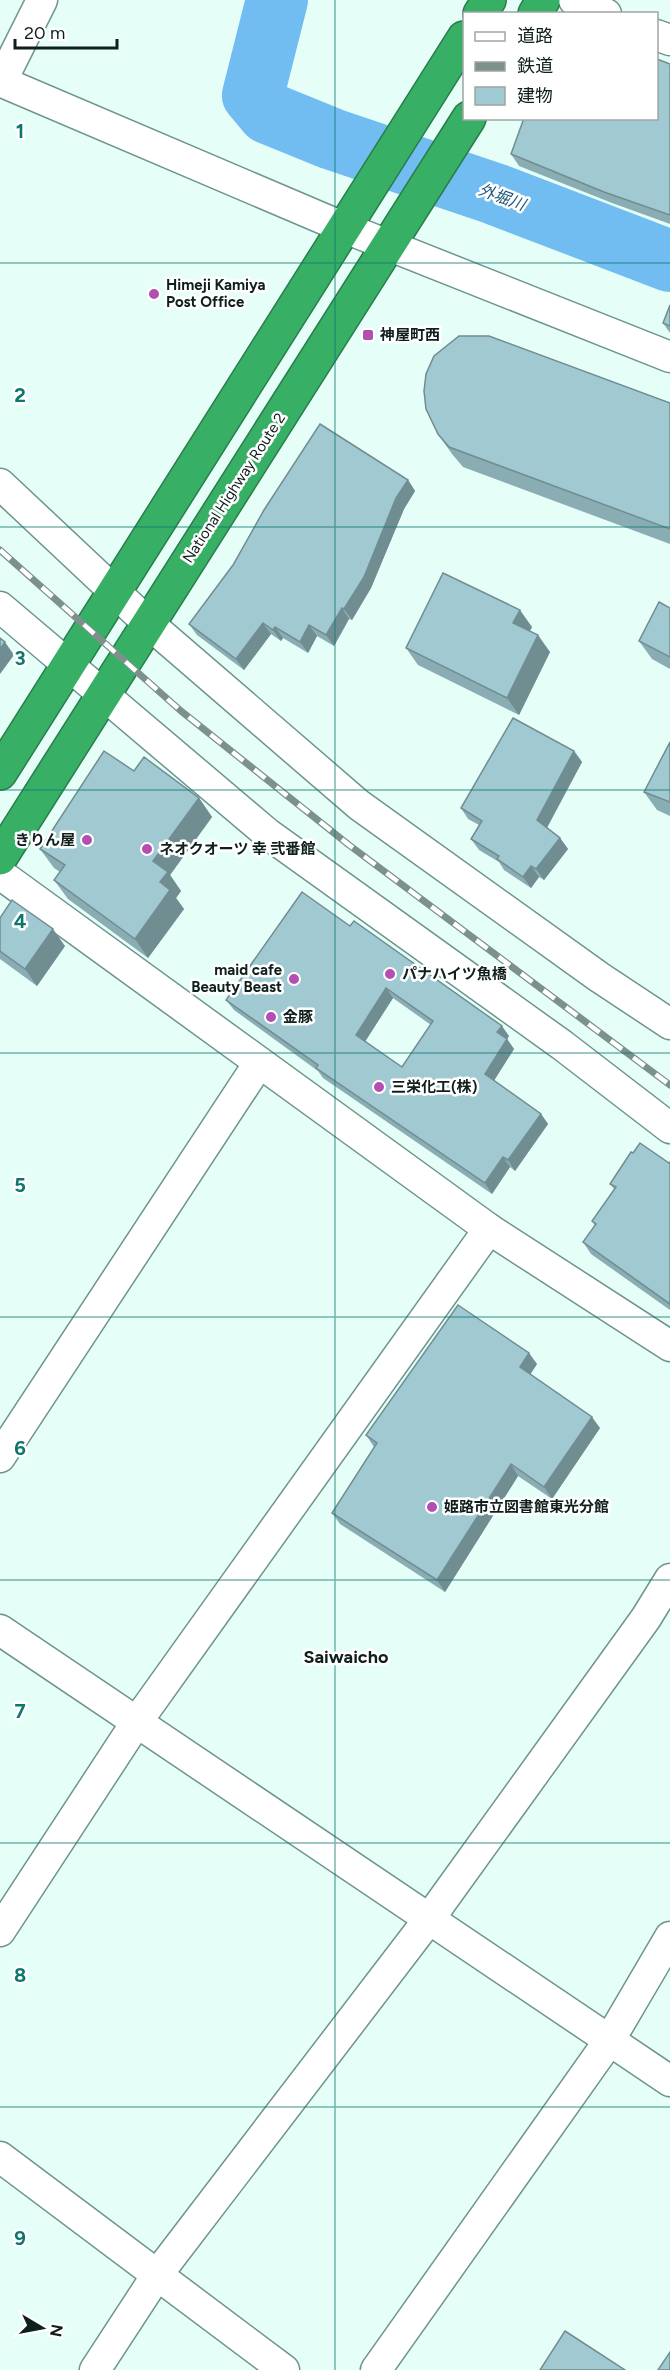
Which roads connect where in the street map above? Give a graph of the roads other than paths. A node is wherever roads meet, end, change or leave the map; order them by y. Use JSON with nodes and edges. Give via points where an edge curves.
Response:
{"nodes":[{"id":1,"x":42,"y":0,"type":"edge"},
{"id":2,"x":574,"y":0,"type":"edge"},
{"id":3,"x":601,"y":12,"type":"edge"},
{"id":4,"x":463,"y":41,"type":"edge"},
{"id":5,"x":0,"y":82,"type":"edge"},
{"id":6,"x":468,"y":120,"type":"edge"},
{"id":7,"x":345,"y":228,"type":"junction"},
{"id":8,"x":390,"y":245,"type":"junction"},
{"id":9,"x":670,"y":357,"type":"edge"},
{"id":10,"x":0,"y":484,"type":"edge"},
{"id":11,"x":114,"y":593,"type":"junction"},
{"id":12,"x":0,"y":607,"type":"edge"},
{"id":13,"x":148,"y":623,"type":"junction"},
{"id":14,"x":66,"y":665,"type":"junction"},
{"id":15,"x":103,"y":695,"type":"junction"},
{"id":16,"x":0,"y":773,"type":"edge"},
{"id":17,"x":0,"y":858,"type":"edge"},
{"id":18,"x":0,"y":874,"type":"edge"},
{"id":19,"x":670,"y":1024,"type":"edge"},
{"id":20,"x":260,"y":1063,"type":"junction"},
{"id":21,"x":670,"y":1128,"type":"edge"},
{"id":22,"x":489,"y":1229,"type":"junction"},
{"id":23,"x":670,"y":1346,"type":"edge"},
{"id":24,"x":0,"y":1457,"type":"edge"},
{"id":25,"x":670,"y":1579,"type":"edge"},
{"id":26,"x":0,"y":1630,"type":"edge"},
{"id":27,"x":136,"y":1723,"type":"junction"},
{"id":28,"x":429,"y":1919,"type":"junction"},
{"id":29,"x":0,"y":1931,"type":"edge"},
{"id":30,"x":670,"y":1937,"type":"edge"},
{"id":31,"x":609,"y":2041,"type":"junction"},
{"id":32,"x":670,"y":2081,"type":"edge"},
{"id":33,"x":0,"y":2157,"type":"edge"},
{"id":34,"x":157,"y":2275,"type":"junction"},
{"id":35,"x":95,"y":2370,"type":"edge"},
{"id":36,"x":284,"y":2370,"type":"edge"},
{"id":37,"x":376,"y":2370,"type":"edge"}],
"edges":[{"from":1,"to":5,"type":"street"},
{"from":2,"to":3,"type":"street"},
{"from":4,"to":7,"type":"highway"},
{"from":5,"to":7,"type":"street"},
{"from":6,"to":8,"type":"highway","name":"National Highway Route 2"},
{"from":7,"to":8,"type":"street"},
{"from":7,"to":11,"type":"highway"},
{"from":8,"to":9,"type":"street"},
{"from":8,"to":13,"type":"highway","name":"National Highway Route 2"},
{"from":10,"to":11,"type":"street"},
{"from":11,"to":13,"type":"street"},
{"from":11,"to":14,"type":"highway"},
{"from":12,"to":14,"type":"street"},
{"from":13,"to":15,"type":"highway","name":"National Highway Route 2"},
{"from":13,"to":19,"type":"street","via":[[359,805]]},
{"from":14,"to":15,"type":"street"},
{"from":14,"to":16,"type":"highway"},
{"from":15,"to":17,"type":"highway","name":"National Highway Route 2"},
{"from":15,"to":21,"type":"street","via":[[268,834],[562,1044]]},
{"from":18,"to":20,"type":"street"},
{"from":20,"to":22,"type":"street"},
{"from":20,"to":24,"type":"street"},
{"from":22,"to":23,"type":"street"},
{"from":22,"to":27,"type":"street"},
{"from":25,"to":28,"type":"street"},
{"from":26,"to":27,"type":"street"},
{"from":27,"to":28,"type":"street"},
{"from":27,"to":29,"type":"street"},
{"from":28,"to":31,"type":"street"},
{"from":28,"to":34,"type":"street"},
{"from":30,"to":31,"type":"street"},
{"from":31,"to":32,"type":"street"},
{"from":31,"to":37,"type":"street"},
{"from":33,"to":34,"type":"street"},
{"from":34,"to":35,"type":"street"},
{"from":34,"to":36,"type":"street"}]}
